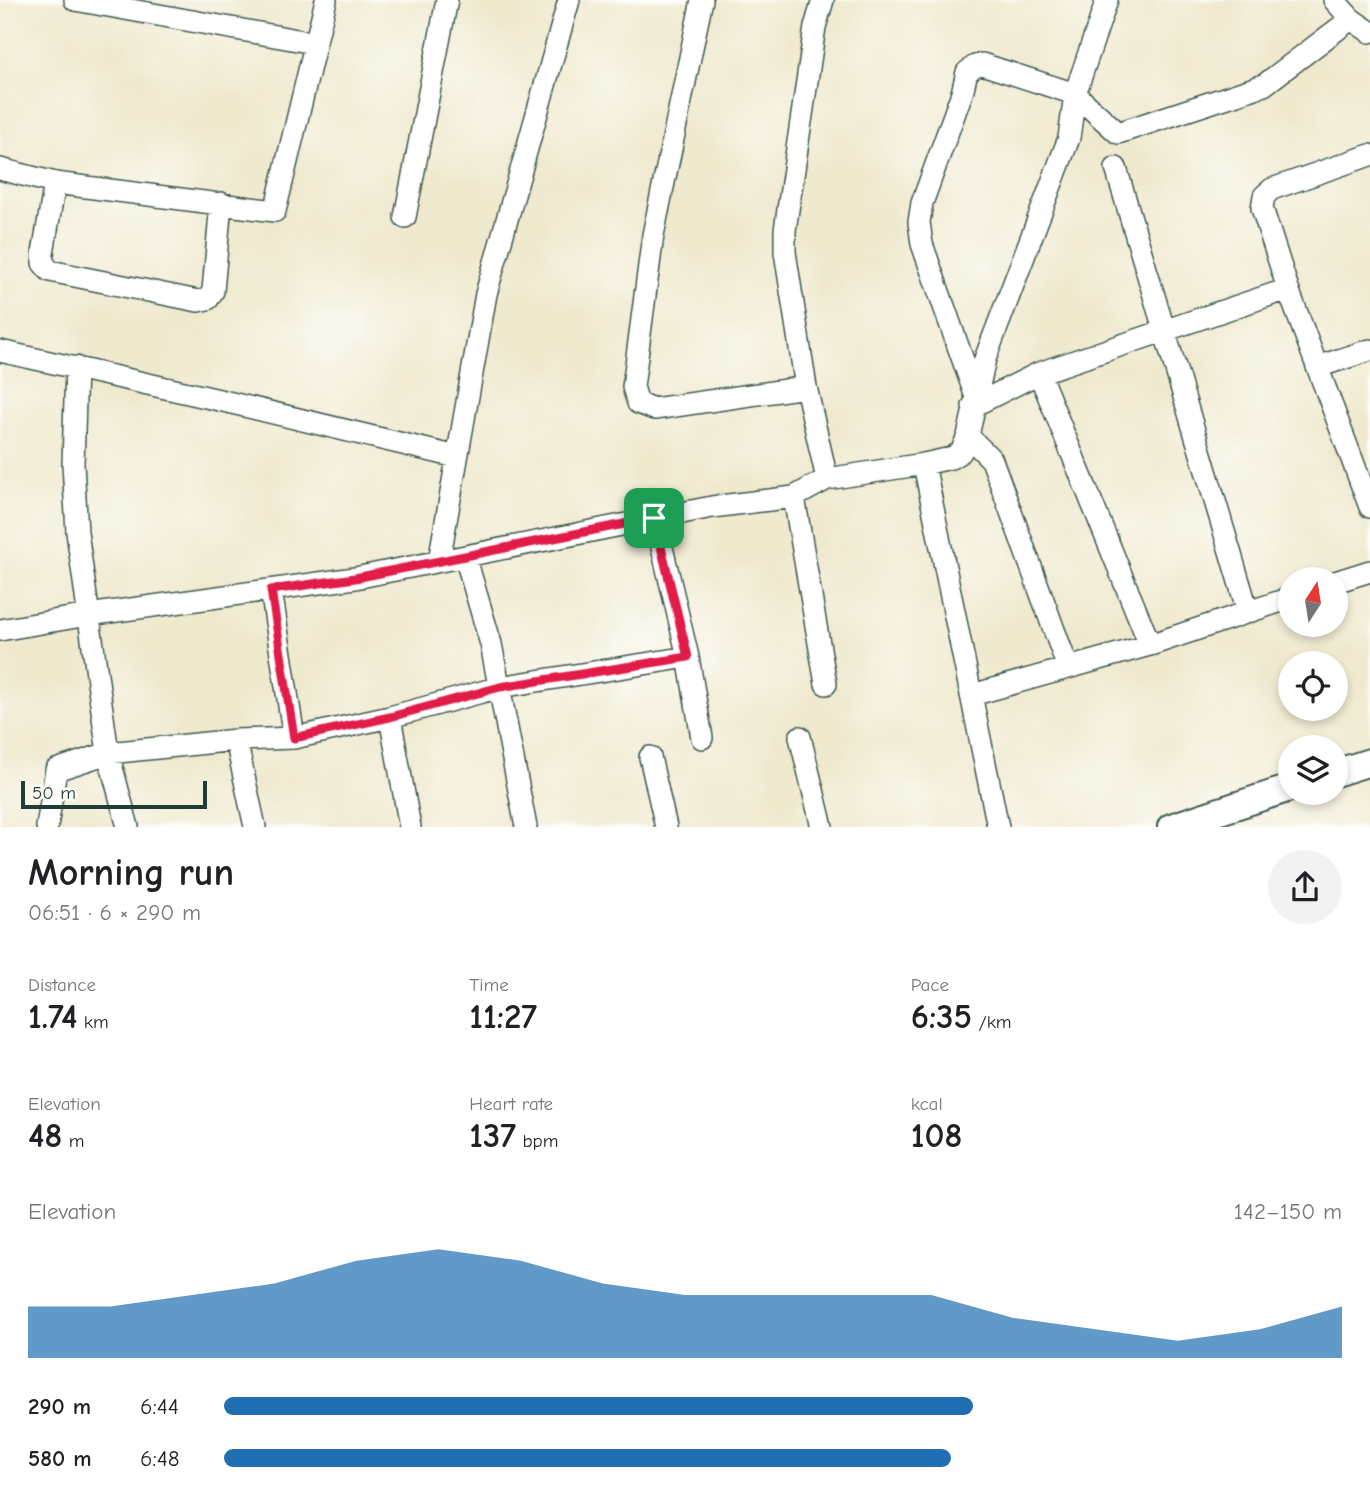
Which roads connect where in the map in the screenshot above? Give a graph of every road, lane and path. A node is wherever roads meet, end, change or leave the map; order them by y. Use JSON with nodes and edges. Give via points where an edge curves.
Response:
{"nodes":[{"id":1,"x":75,"y":0,"type":"edge"},
{"id":2,"x":326,"y":0,"type":"edge"},
{"id":3,"x":447,"y":0,"type":"edge"},
{"id":4,"x":569,"y":0,"type":"edge"},
{"id":5,"x":702,"y":0,"type":"edge"},
{"id":6,"x":823,"y":0,"type":"edge"},
{"id":7,"x":1107,"y":0,"type":"edge"},
{"id":8,"x":1334,"y":0,"type":"edge"},
{"id":9,"x":1352,"y":19,"type":"junction"},
{"id":10,"x":1370,"y":32,"type":"edge"},
{"id":11,"x":314,"y":43,"type":"junction"},
{"id":12,"x":1075,"y":94,"type":"junction"},
{"id":13,"x":1370,"y":155,"type":"edge"},
{"id":14,"x":1116,"y":168,"type":"dead end"},
{"id":15,"x":0,"y":169,"type":"edge"},
{"id":16,"x":55,"y":183,"type":"junction"},
{"id":17,"x":221,"y":203,"type":"junction"},
{"id":18,"x":405,"y":217,"type":"dead end"},
{"id":19,"x":1288,"y":289,"type":"junction"},
{"id":20,"x":1166,"y":331,"type":"junction"},
{"id":21,"x":0,"y":351,"type":"edge"},
{"id":22,"x":1370,"y":351,"type":"edge"},
{"id":23,"x":76,"y":367,"type":"junction"},
{"id":24,"x":1317,"y":367,"type":"junction"},
{"id":25,"x":1039,"y":373,"type":"junction"},
{"id":26,"x":806,"y":387,"type":"junction"},
{"id":27,"x":974,"y":402,"type":"junction"},
{"id":28,"x":968,"y":436,"type":"junction"},
{"id":29,"x":457,"y":457,"type":"junction"},
{"id":30,"x":924,"y":464,"type":"junction"},
{"id":31,"x":827,"y":479,"type":"junction"},
{"id":32,"x":794,"y":497,"type":"junction"},
{"id":33,"x":1370,"y":507,"type":"edge"},
{"id":34,"x":654,"y":518,"type":"junction"},
{"id":35,"x":464,"y":556,"type":"junction"},
{"id":36,"x":439,"y":561,"type":"junction"},
{"id":37,"x":1370,"y":571,"type":"edge"},
{"id":38,"x":1348,"y":578,"type":"edge"},
{"id":39,"x":271,"y":590,"type":"junction"},
{"id":40,"x":1278,"y":602,"type":"edge"},
{"id":41,"x":1248,"y":612,"type":"junction"},
{"id":42,"x":88,"y":615,"type":"junction"},
{"id":43,"x":0,"y":630,"type":"edge"},
{"id":44,"x":1150,"y":645,"type":"junction"},
{"id":45,"x":688,"y":657,"type":"junction"},
{"id":46,"x":1068,"y":668,"type":"junction"},
{"id":47,"x":826,"y":684,"type":"dead end"},
{"id":48,"x":500,"y":687,"type":"junction"},
{"id":49,"x":972,"y":695,"type":"junction"},
{"id":50,"x":390,"y":717,"type":"junction"},
{"id":51,"x":800,"y":737,"type":"dead end"},
{"id":52,"x":294,"y":738,"type":"junction"},
{"id":53,"x":702,"y":738,"type":"dead end"},
{"id":54,"x":236,"y":740,"type":"junction"},
{"id":55,"x":108,"y":753,"type":"junction"},
{"id":56,"x":650,"y":757,"type":"dead end"},
{"id":57,"x":1370,"y":762,"type":"edge"},
{"id":58,"x":1348,"y":769,"type":"edge"},
{"id":59,"x":1278,"y":792,"type":"edge"},
{"id":60,"x":47,"y":827,"type":"edge"},
{"id":61,"x":128,"y":827,"type":"edge"},
{"id":62,"x":255,"y":827,"type":"edge"},
{"id":63,"x":410,"y":827,"type":"edge"},
{"id":64,"x":526,"y":827,"type":"edge"},
{"id":65,"x":666,"y":827,"type":"edge"},
{"id":66,"x":822,"y":827,"type":"edge"},
{"id":67,"x":998,"y":827,"type":"edge"},
{"id":68,"x":1171,"y":827,"type":"edge"}],
"edges":[{"from":1,"to":11,"type":"street"},
{"from":2,"to":11,"type":"street"},
{"from":3,"to":18,"type":"street"},
{"from":4,"to":29,"type":"street","via":[[486,294]]},
{"from":5,"to":26,"type":"street","via":[[653,235],[634,395],[638,403],[654,409]]},
{"from":6,"to":26,"type":"street","via":[[785,230]]},
{"from":7,"to":12,"type":"street"},
{"from":8,"to":9,"type":"street"},
{"from":9,"to":10,"type":"street"},
{"from":9,"to":12,"type":"street","via":[[1264,85],[1118,133]]},
{"from":11,"to":17,"type":"street","via":[[275,211]]},
{"from":12,"to":27,"type":"street","via":[[1069,138],[985,359]]},
{"from":12,"to":27,"type":"street","via":[[982,64],[970,68],[922,203],[922,244]]},
{"from":13,"to":19,"type":"street","via":[[1272,189],[1264,196],[1262,208]]},
{"from":14,"to":20,"type":"street"},
{"from":15,"to":16,"type":"street"},
{"from":16,"to":17,"type":"street"},
{"from":16,"to":17,"type":"street","via":[[43,253],[43,263],[50,271],[198,301],[208,299],[213,291]]},
{"from":19,"to":20,"type":"street"},
{"from":19,"to":24,"type":"street"},
{"from":20,"to":25,"type":"street"},
{"from":20,"to":41,"type":"street"},
{"from":21,"to":23,"type":"street"},
{"from":22,"to":24,"type":"street"},
{"from":23,"to":29,"type":"street"},
{"from":23,"to":42,"type":"street","via":[[73,464]]},
{"from":24,"to":33,"type":"street"},
{"from":25,"to":27,"type":"street"},
{"from":25,"to":44,"type":"street"},
{"from":26,"to":31,"type":"street"},
{"from":27,"to":28,"type":"street"},
{"from":28,"to":30,"type":"street","via":[[961,452]]},
{"from":28,"to":46,"type":"street","via":[[992,460]]},
{"from":29,"to":36,"type":"street"},
{"from":30,"to":31,"type":"street"},
{"from":30,"to":49,"type":"street"},
{"from":31,"to":32,"type":"street"},
{"from":32,"to":34,"type":"street"},
{"from":32,"to":47,"type":"street"},
{"from":34,"to":35,"type":"street"},
{"from":34,"to":45,"type":"street"},
{"from":35,"to":36,"type":"street"},
{"from":35,"to":48,"type":"street"},
{"from":36,"to":39,"type":"street"},
{"from":37,"to":38,"type":"street"},
{"from":39,"to":42,"type":"street"},
{"from":39,"to":52,"type":"street"},
{"from":40,"to":41,"type":"street"},
{"from":41,"to":44,"type":"street"},
{"from":42,"to":43,"type":"street"},
{"from":42,"to":55,"type":"street"},
{"from":44,"to":46,"type":"street"},
{"from":45,"to":48,"type":"street"},
{"from":45,"to":53,"type":"street"},
{"from":46,"to":49,"type":"street"},
{"from":48,"to":50,"type":"street"},
{"from":48,"to":64,"type":"street"},
{"from":49,"to":67,"type":"street"},
{"from":50,"to":52,"type":"street"},
{"from":50,"to":63,"type":"street"},
{"from":51,"to":66,"type":"street"},
{"from":52,"to":54,"type":"street"},
{"from":54,"to":55,"type":"street"},
{"from":54,"to":62,"type":"street"},
{"from":55,"to":60,"type":"street","via":[[56,770]]},
{"from":55,"to":61,"type":"street"},
{"from":56,"to":65,"type":"street"},
{"from":57,"to":58,"type":"street"},
{"from":59,"to":68,"type":"street"}]}
